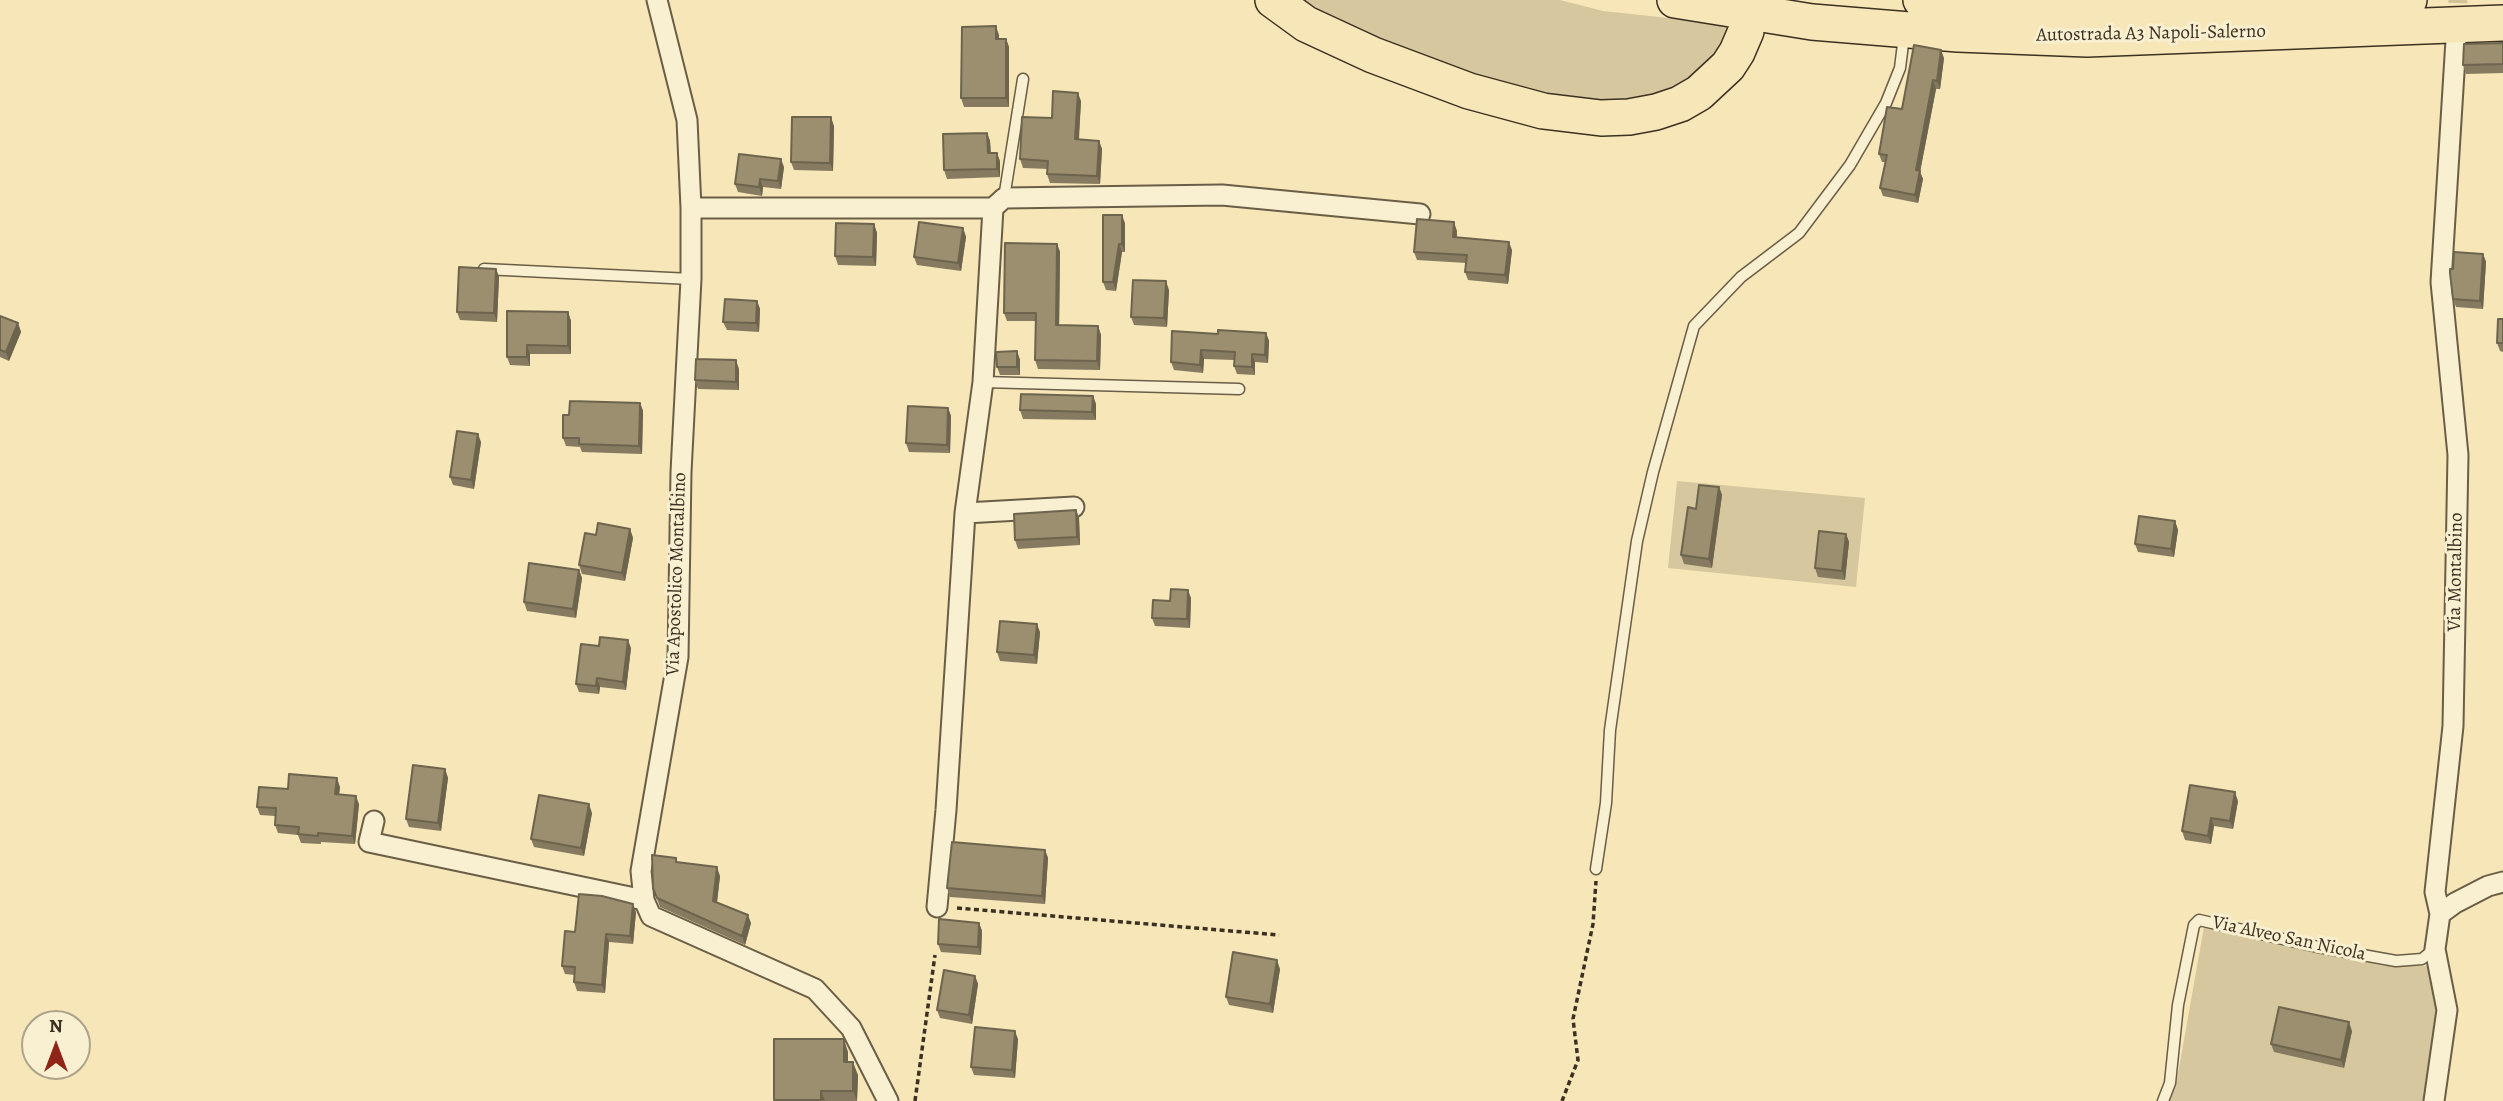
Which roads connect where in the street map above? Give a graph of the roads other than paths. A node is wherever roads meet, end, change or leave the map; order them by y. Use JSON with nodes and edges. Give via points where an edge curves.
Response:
{"nodes":[{"id":1,"x":657,"y":0,"type":"edge"},
{"id":2,"x":1264,"y":0,"type":"edge"},
{"id":3,"x":1273,"y":0,"type":"edge"},
{"id":4,"x":1675,"y":0,"type":"edge"},
{"id":5,"x":1921,"y":0,"type":"edge"},
{"id":6,"x":2409,"y":0,"type":"edge"},
{"id":7,"x":2503,"y":23,"type":"edge"},
{"id":8,"x":1306,"y":24,"type":"junction"},
{"id":9,"x":1746,"y":30,"type":"dead end"},
{"id":10,"x":2456,"y":40,"type":"tunnel mouth"},
{"id":11,"x":1903,"y":44,"type":"dead end"},
{"id":12,"x":1023,"y":79,"type":"dead end"},
{"id":13,"x":998,"y":203,"type":"junction"},
{"id":14,"x":691,"y":208,"type":"junction"},
{"id":15,"x":1420,"y":214,"type":"dead end"},
{"id":16,"x":476,"y":269,"type":"edge"},
{"id":17,"x":691,"y":279,"type":"junction"},
{"id":18,"x":983,"y":382,"type":"junction"},
{"id":19,"x":1239,"y":389,"type":"dead end"},
{"id":20,"x":1074,"y":507,"type":"edge"},
{"id":21,"x":965,"y":513,"type":"junction"},
{"id":22,"x":374,"y":821,"type":"dead end"},
{"id":23,"x":1596,"y":869,"type":"road end"},
{"id":24,"x":2503,"y":882,"type":"edge"},
{"id":25,"x":644,"y":900,"type":"junction"},
{"id":26,"x":937,"y":907,"type":"road end"},
{"id":27,"x":2440,"y":914,"type":"junction"},
{"id":28,"x":2435,"y":949,"type":"junction"},
{"id":29,"x":888,"y":1101,"type":"edge"},
{"id":30,"x":2163,"y":1101,"type":"edge"},
{"id":31,"x":2434,"y":1101,"type":"edge"}],
"edges":[{"from":1,"to":14,"type":"street","name":"Via Apostolico Montalbino","via":[[687,120]]},
{"from":2,"to":8,"type":"highway"},
{"from":3,"to":8,"type":"highway"},
{"from":4,"to":7,"type":"highway","name":"Autostrada A3 Napoli-Salerno","via":[[1812,22],[2087,39]]},
{"from":5,"to":6,"type":"highway","name":"Autostrada A3 Napoli-Salerno","via":[[2086,8]]},
{"from":8,"to":9,"type":"highway","via":[[1469,91],[1543,111],[1601,118],[1656,112],[1699,93],[1728,66]]},
{"from":10,"to":27,"type":"street","name":"Via Montalbino","via":[[2441,282],[2458,455],[2453,726],[2435,892]]},
{"from":11,"to":23,"type":"lane","via":[[1900,68],[1886,103],[1850,165],[1799,233],[1741,277],[1695,326],[1637,541]]},
{"from":12,"to":13,"type":"lane"},
{"from":13,"to":14,"type":"street"},
{"from":13,"to":15,"type":"street","via":[[1222,195]]},
{"from":13,"to":18,"type":"street"},
{"from":14,"to":17,"type":"street","name":"Via Apostolico Montalbino"},
{"from":16,"to":17,"type":"lane"},
{"from":17,"to":25,"type":"street","name":"Via Apostolico Montalbino","via":[[678,657],[641,871]]},
{"from":18,"to":19,"type":"lane"},
{"from":18,"to":21,"type":"street"},
{"from":20,"to":21,"type":"street"},
{"from":21,"to":26,"type":"street"},
{"from":22,"to":25,"type":"street","via":[[369,842]]},
{"from":24,"to":27,"type":"street"},
{"from":25,"to":29,"type":"street","via":[[651,916],[815,989],[851,1028]]},
{"from":27,"to":28,"type":"street","name":"Via Montalbino"},
{"from":28,"to":30,"type":"lane","name":"Via Alveo San Nicola","via":[[2422,960],[2396,961],[2199,920],[2194,925],[2178,1005],[2170,1083]]},
{"from":28,"to":31,"type":"street","name":"Via Montalbino","via":[[2447,1010]]}]}
